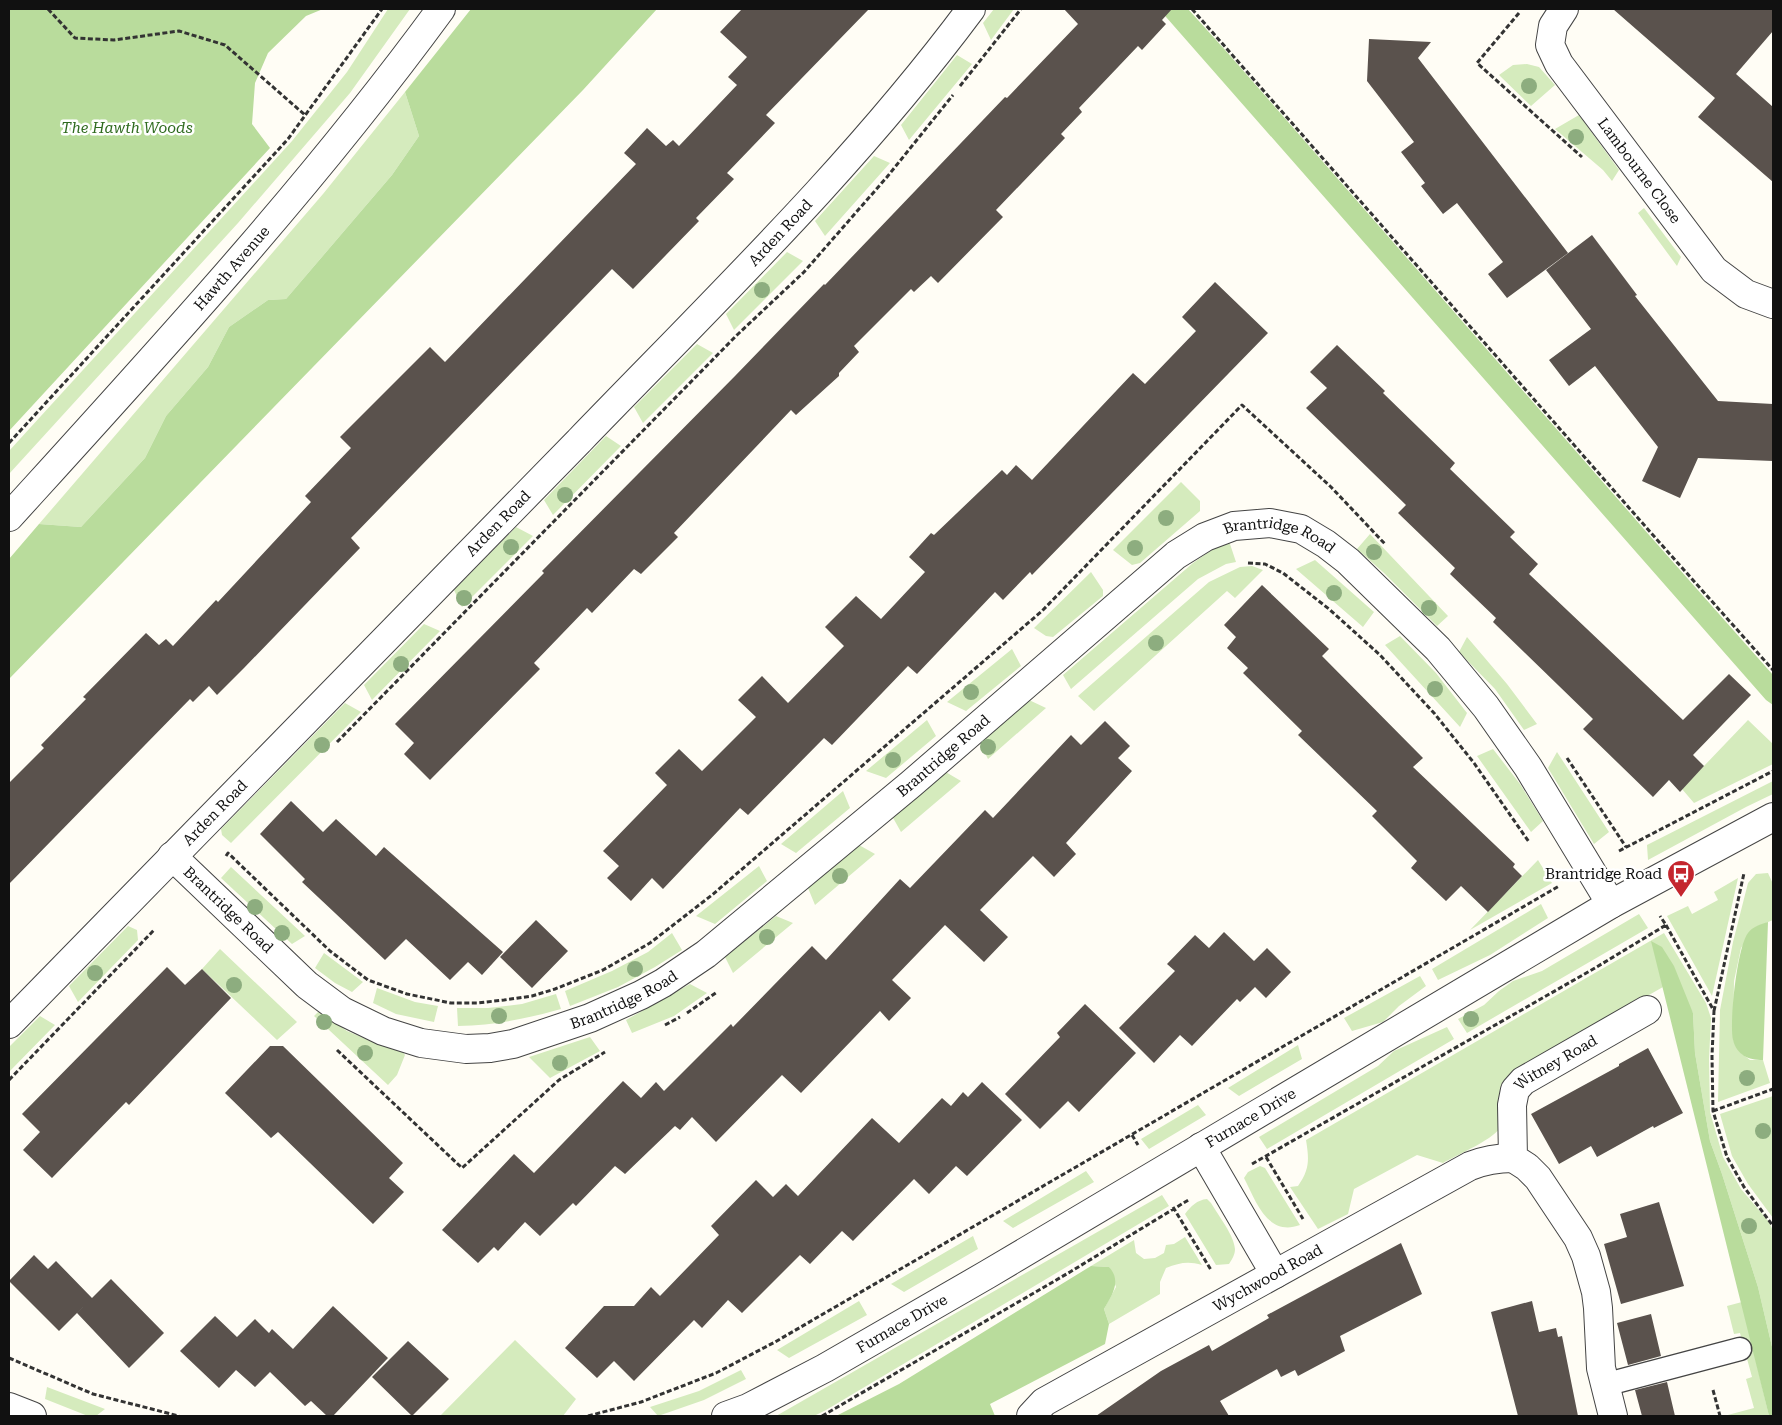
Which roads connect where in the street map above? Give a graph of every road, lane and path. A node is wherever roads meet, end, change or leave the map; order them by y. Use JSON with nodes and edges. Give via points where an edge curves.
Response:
{"nodes":[{"id":1,"x":48,"y":9,"type":"edge"},
{"id":2,"x":382,"y":9,"type":"edge"},
{"id":3,"x":441,"y":9,"type":"edge"},
{"id":4,"x":971,"y":9,"type":"edge"},
{"id":5,"x":1192,"y":9,"type":"edge"},
{"id":6,"x":1564,"y":9,"type":"edge"},
{"id":7,"x":305,"y":115,"type":"junction"},
{"id":8,"x":1773,"y":304,"type":"edge"},
{"id":9,"x":9,"y":443,"type":"edge"},
{"id":10,"x":9,"y":517,"type":"edge"},
{"id":11,"x":1773,"y":670,"type":"edge"},
{"id":12,"x":1773,"y":771,"type":"edge"},
{"id":13,"x":1773,"y":817,"type":"edge"},
{"id":14,"x":172,"y":856,"type":"junction"},
{"id":15,"x":1590,"y":869,"type":"junction"},
{"id":16,"x":1737,"y":872,"type":"dead end"},
{"id":17,"x":1611,"y":904,"type":"junction"},
{"id":18,"x":1659,"y":914,"type":"dead end"},
{"id":19,"x":1666,"y":925,"type":"junction"},
{"id":20,"x":1646,"y":1010,"type":"dead end"},
{"id":21,"x":1714,"y":1010,"type":"junction"},
{"id":22,"x":9,"y":1024,"type":"edge"},
{"id":23,"x":1773,"y":1089,"type":"edge"},
{"id":24,"x":1713,"y":1111,"type":"junction"},
{"id":25,"x":1132,"y":1135,"type":"junction"},
{"id":26,"x":1201,"y":1147,"type":"junction"},
{"id":27,"x":1266,"y":1157,"type":"junction"},
{"id":28,"x":1513,"y":1158,"type":"junction"},
{"id":29,"x":1156,"y":1174,"type":"junction"},
{"id":30,"x":1220,"y":1179,"type":"junction"},
{"id":31,"x":1174,"y":1208,"type":"junction"},
{"id":32,"x":1773,"y":1226,"type":"edge"},
{"id":33,"x":1321,"y":1249,"type":"junction"},
{"id":34,"x":1275,"y":1274,"type":"junction"},
{"id":35,"x":1228,"y":1300,"type":"junction"},
{"id":36,"x":1740,"y":1349,"type":"dead end"},
{"id":37,"x":9,"y":1358,"type":"edge"},
{"id":38,"x":1604,"y":1385,"type":"junction"},
{"id":39,"x":9,"y":1407,"type":"edge"},
{"id":40,"x":32,"y":1416,"type":"edge"},
{"id":41,"x":179,"y":1416,"type":"edge"},
{"id":42,"x":588,"y":1416,"type":"edge"},
{"id":43,"x":726,"y":1416,"type":"edge"},
{"id":44,"x":822,"y":1416,"type":"edge"},
{"id":45,"x":1031,"y":1416,"type":"edge"},
{"id":46,"x":1613,"y":1416,"type":"edge"}],
"edges":[{"from":1,"to":7,"type":"path","via":[[75,38],[114,40],[179,31],[225,45]]},
{"from":2,"to":7,"type":"path"},
{"from":3,"to":10,"type":"street","name":"Hawth Avenue","via":[[336,146],[253,244]]},
{"from":4,"to":14,"type":"street","name":"Arden Road","via":[[864,141],[768,246]]},
{"from":5,"to":11,"type":"path"},
{"from":6,"to":8,"type":"street","name":"Lambourne Close","via":[[1553,26],[1550,45],[1560,64],[1714,270],[1746,294]]},
{"from":7,"to":9,"type":"path","via":[[288,140]]},
{"from":12,"to":15,"type":"path"},
{"from":13,"to":17,"type":"street","name":"Furnace Drive"},
{"from":14,"to":15,"type":"street","name":"Brantridge Road","via":[[306,985],[342,1011],[382,1031],[421,1044],[466,1049],[513,1044],[627,1002],[706,954],[911,784],[1176,555],[1205,537],[1234,526],[1270,523],[1301,529],[1326,544],[1348,561],[1438,649],[1492,714]]},
{"from":14,"to":22,"type":"street","name":"Arden Road"},
{"from":15,"to":17,"type":"street","name":"Brantridge Road"},
{"from":15,"to":25,"type":"path"},
{"from":16,"to":21,"type":"path","via":[[1746,868]]},
{"from":17,"to":26,"type":"street","name":"Furnace Drive"},
{"from":18,"to":19,"type":"path"},
{"from":19,"to":21,"type":"path"},
{"from":19,"to":27,"type":"path"},
{"from":20,"to":28,"type":"street","name":"Witney Road","via":[[1522,1081],[1515,1090],[1512,1105]]},
{"from":21,"to":24,"type":"path"},
{"from":23,"to":24,"type":"path"},
{"from":24,"to":32,"type":"path","via":[[1727,1158]]},
{"from":25,"to":29,"type":"path"},
{"from":25,"to":42,"type":"path","via":[[716,1373],[641,1402]]},
{"from":26,"to":29,"type":"street","name":"Furnace Drive"},
{"from":26,"to":30,"type":"street"},
{"from":27,"to":30,"type":"path"},
{"from":27,"to":33,"type":"path"},
{"from":28,"to":33,"type":"street","name":"Wychwood Road","via":[[1498,1158],[1470,1166]]},
{"from":28,"to":38,"type":"street","via":[[1527,1167],[1544,1186],[1586,1256],[1598,1308]]},
{"from":29,"to":31,"type":"path"},
{"from":29,"to":43,"type":"street","name":"Furnace Drive","via":[[825,1368]]},
{"from":30,"to":31,"type":"path"},
{"from":30,"to":34,"type":"street"},
{"from":31,"to":35,"type":"path"},
{"from":31,"to":44,"type":"path"},
{"from":33,"to":34,"type":"street","name":"Wychwood Road"},
{"from":34,"to":35,"type":"street","name":"Wychwood Road"},
{"from":35,"to":45,"type":"street","name":"Wychwood Road","via":[[1044,1402]]},
{"from":36,"to":38,"type":"lane"},
{"from":37,"to":41,"type":"path","via":[[93,1394]]},
{"from":38,"to":46,"type":"street"},
{"from":39,"to":40,"type":"street"}]}
